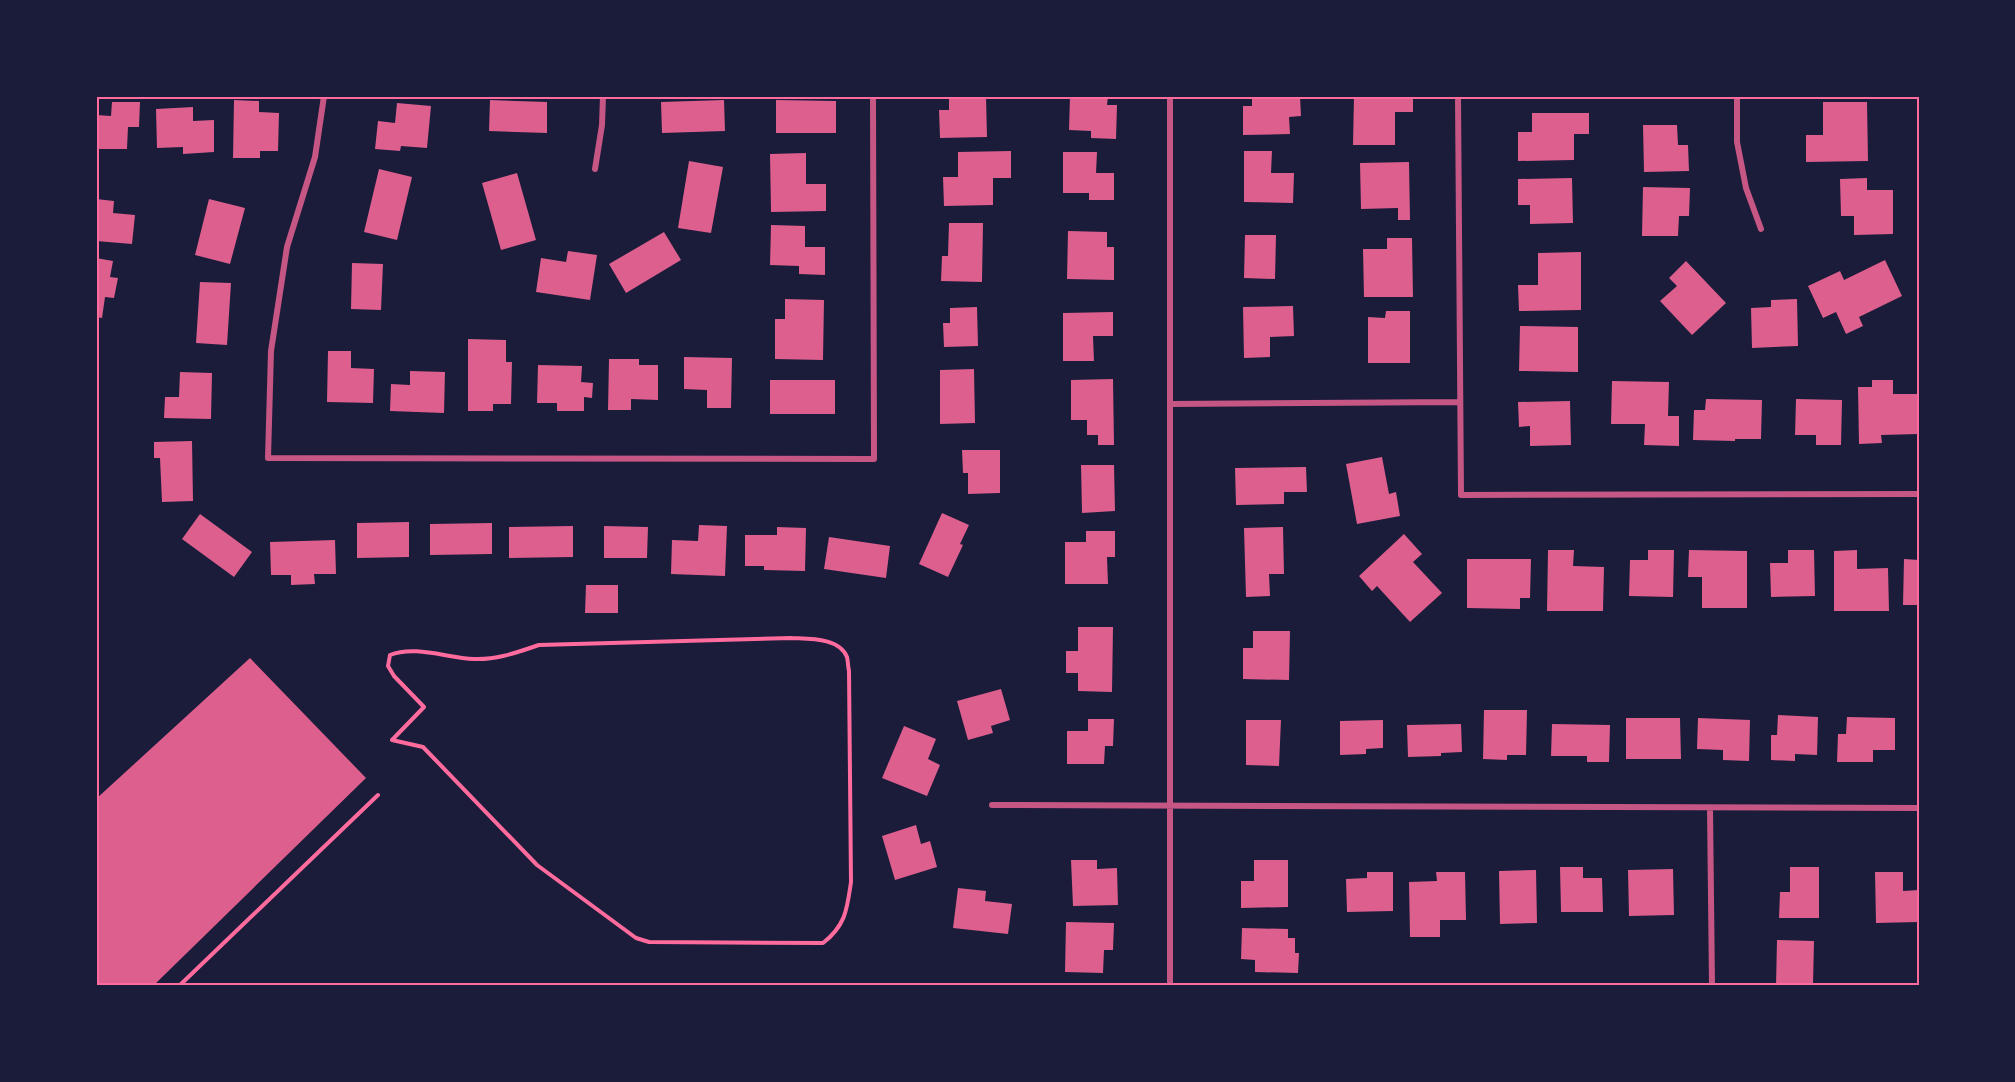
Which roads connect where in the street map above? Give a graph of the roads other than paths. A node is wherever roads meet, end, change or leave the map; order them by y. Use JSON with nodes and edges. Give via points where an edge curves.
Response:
{"nodes":[{"id":1,"x":324,"y":96,"type":"edge"},
{"id":2,"x":603,"y":96,"type":"edge"},
{"id":3,"x":873,"y":96,"type":"edge"},
{"id":4,"x":1170,"y":96,"type":"edge"},
{"id":5,"x":1458,"y":96,"type":"edge"},
{"id":6,"x":1737,"y":96,"type":"edge"},
{"id":7,"x":594,"y":169,"type":"dead end"},
{"id":8,"x":1761,"y":229,"type":"dead end"},
{"id":9,"x":1459,"y":402,"type":"junction"},
{"id":10,"x":1170,"y":404,"type":"junction"},
{"id":11,"x":1919,"y":494,"type":"edge"},
{"id":12,"x":992,"y":805,"type":"dead end"},
{"id":13,"x":1170,"y":806,"type":"junction"},
{"id":14,"x":1710,"y":808,"type":"junction"},
{"id":15,"x":1919,"y":808,"type":"edge"},
{"id":16,"x":1170,"y":986,"type":"edge"},
{"id":17,"x":1712,"y":986,"type":"edge"}],
"edges":[{"from":1,"to":3,"type":"street","via":[[315,157],[286,247],[271,351],[268,458],[874,459]]},
{"from":2,"to":7,"type":"street"},
{"from":4,"to":10,"type":"street"},
{"from":5,"to":9,"type":"street"},
{"from":6,"to":8,"type":"street","via":[[1737,142],[1746,188]]},
{"from":9,"to":10,"type":"street"},
{"from":9,"to":11,"type":"street","via":[[1461,495]]},
{"from":10,"to":13,"type":"street"},
{"from":12,"to":13,"type":"street"},
{"from":13,"to":14,"type":"street"},
{"from":13,"to":16,"type":"street"},
{"from":14,"to":15,"type":"street"},
{"from":14,"to":17,"type":"street"}]}
